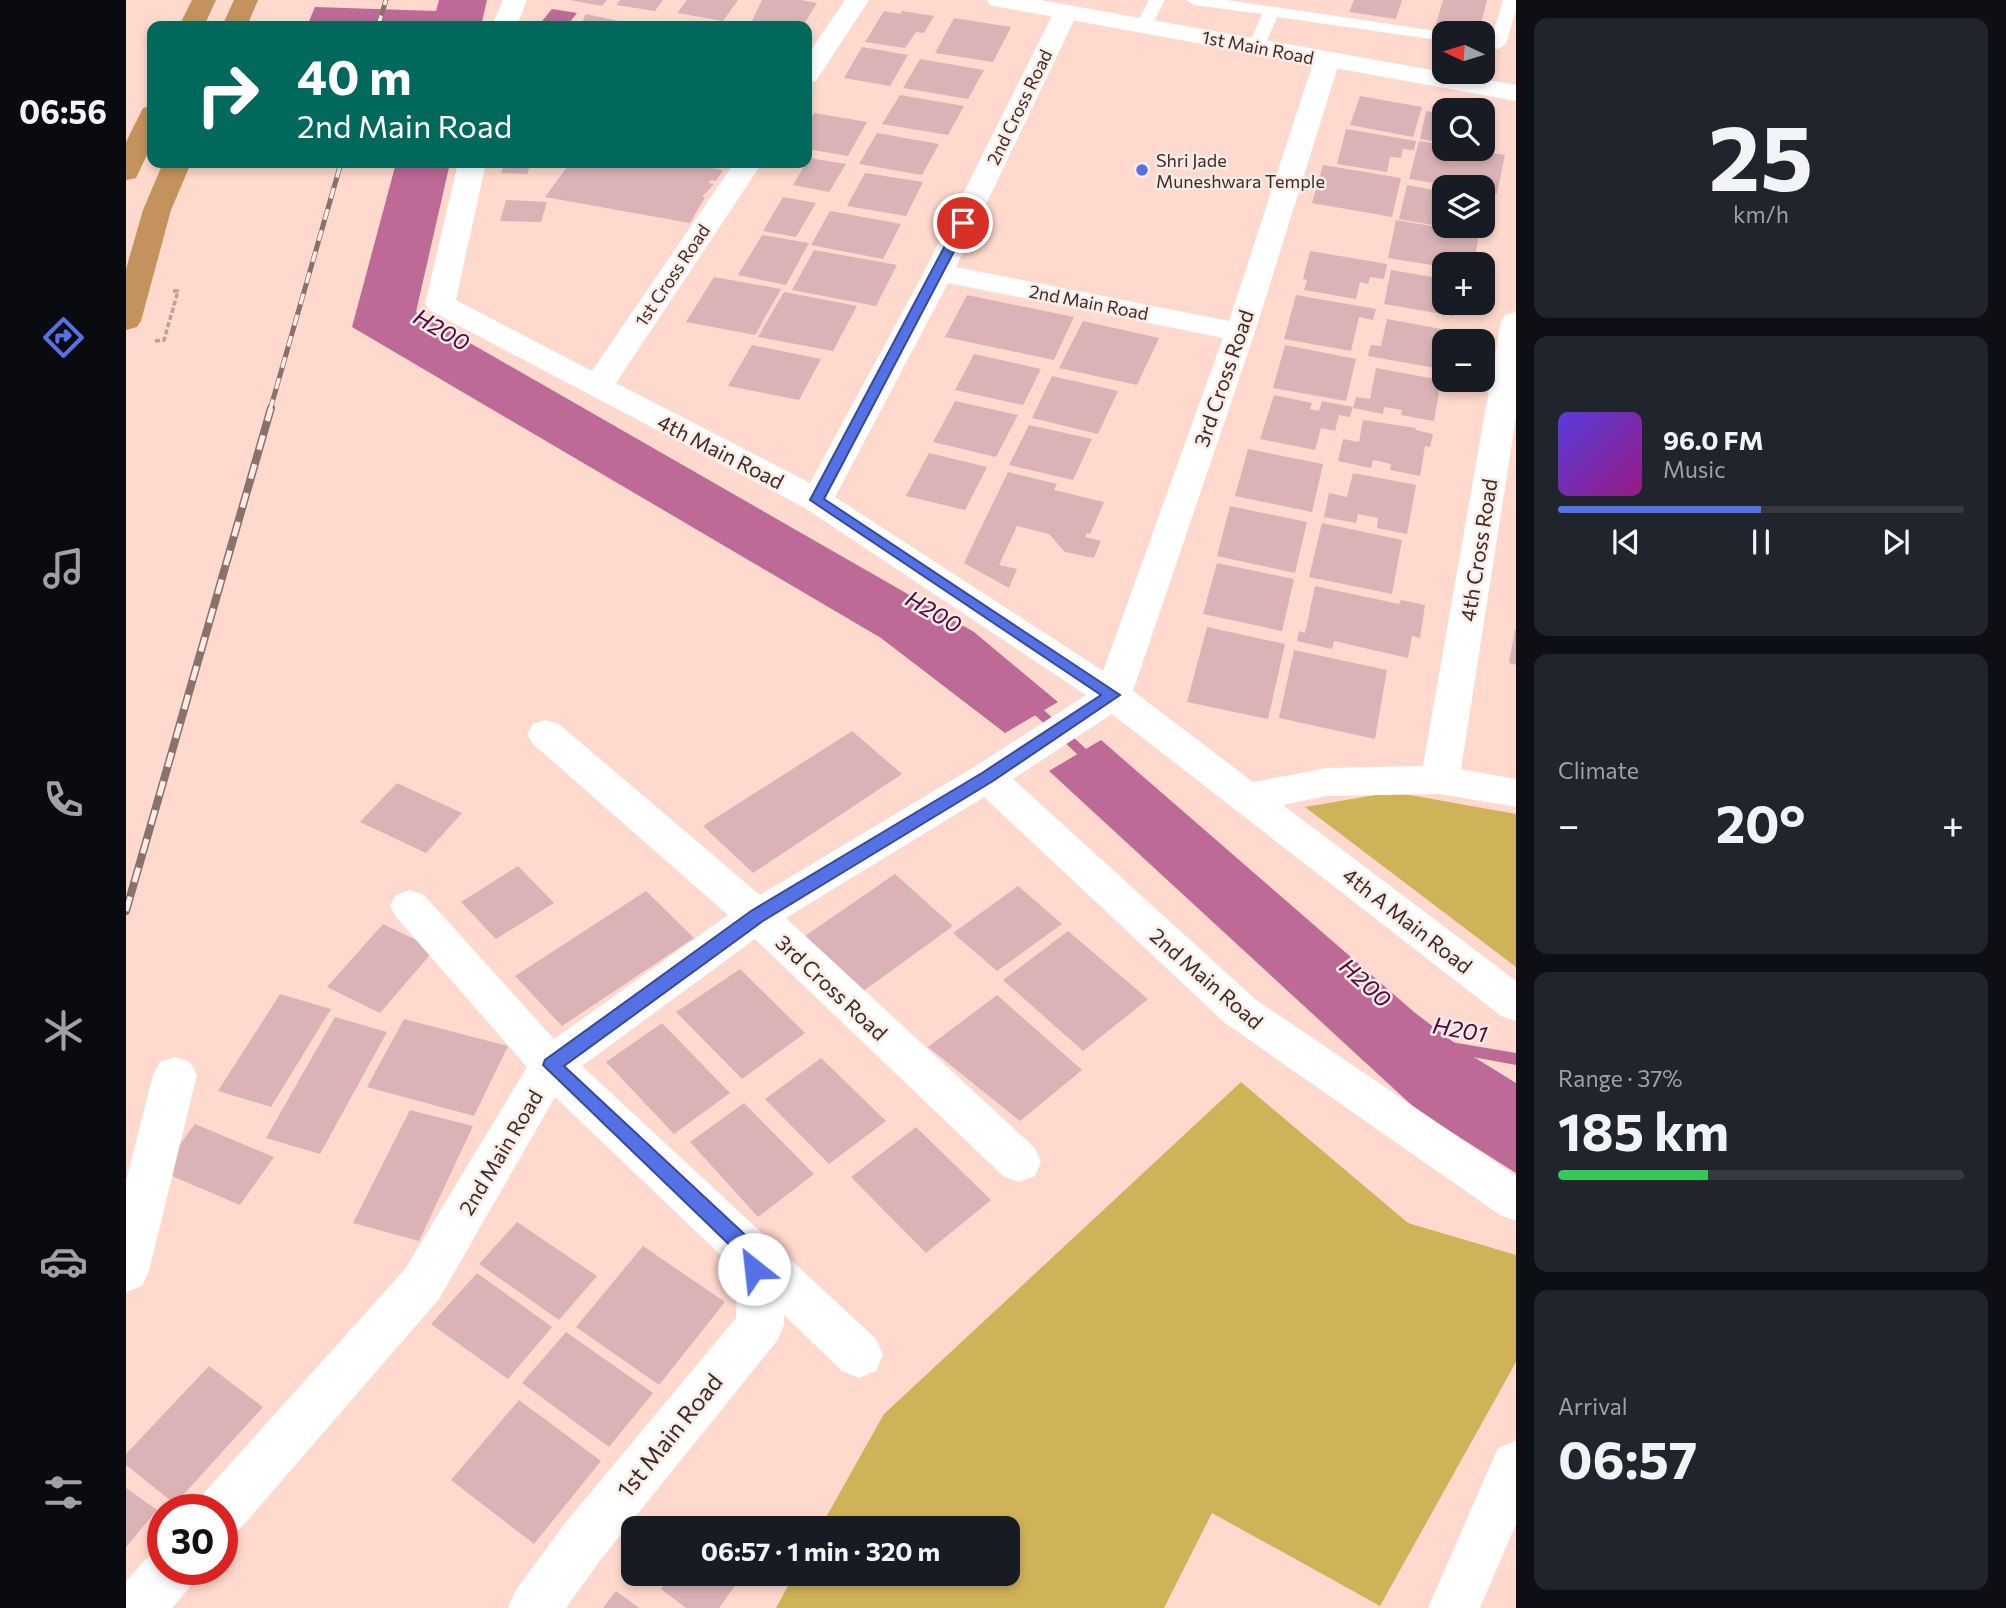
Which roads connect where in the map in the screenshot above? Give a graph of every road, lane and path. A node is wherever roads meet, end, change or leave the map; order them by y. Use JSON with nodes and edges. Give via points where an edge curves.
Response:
{"nodes":[{"id":1,"x":204,"y":0,"type":"edge"},
{"id":2,"x":247,"y":0,"type":"edge"},
{"id":3,"x":515,"y":0,"type":"edge"},
{"id":4,"x":857,"y":0,"type":"edge"},
{"id":5,"x":999,"y":0,"type":"edge"},
{"id":6,"x":1157,"y":0,"type":"edge"},
{"id":7,"x":1194,"y":0,"type":"edge"},
{"id":8,"x":1511,"y":0,"type":"edge"},
{"id":9,"x":1271,"y":11,"type":"junction"},
{"id":10,"x":1066,"y":12,"type":"junction"},
{"id":11,"x":194,"y":21,"type":"edge"},
{"id":12,"x":237,"y":21,"type":"edge"},
{"id":13,"x":507,"y":21,"type":"edge"},
{"id":14,"x":1144,"y":25,"type":"junction"},
{"id":15,"x":1432,"y":34,"type":"edge"},
{"id":16,"x":1495,"y":43,"type":"edge"},
{"id":17,"x":1256,"y":47,"type":"junction"},
{"id":18,"x":1327,"y":60,"type":"junction"},
{"id":19,"x":812,"y":68,"type":"edge"},
{"id":20,"x":1516,"y":93,"type":"edge"},
{"id":21,"x":147,"y":125,"type":"edge"},
{"id":22,"x":175,"y":168,"type":"edge"},
{"id":23,"x":471,"y":168,"type":"edge"},
{"id":24,"x":745,"y":168,"type":"edge"},
{"id":25,"x":126,"y":172,"type":"edge"},
{"id":26,"x":939,"y":272,"type":"junction"},
{"id":27,"x":178,"y":290,"type":"dead end"},
{"id":28,"x":126,"y":321,"type":"edge"},
{"id":29,"x":1516,"y":321,"type":"edge"},
{"id":30,"x":1240,"y":332,"type":"junction"},
{"id":31,"x":164,"y":340,"type":"dead end"},
{"id":32,"x":597,"y":387,"type":"junction"},
{"id":33,"x":817,"y":500,"type":"junction"},
{"id":34,"x":1113,"y":695,"type":"junction"},
{"id":35,"x":546,"y":734,"type":"dead end"},
{"id":36,"x":987,"y":777,"type":"junction"},
{"id":37,"x":1440,"y":780,"type":"junction"},
{"id":38,"x":1516,"y":793,"type":"edge"},
{"id":39,"x":1258,"y":805,"type":"junction"},
{"id":40,"x":410,"y":906,"type":"dead end"},
{"id":41,"x":757,"y":916,"type":"junction"},
{"id":42,"x":1516,"y":1004,"type":"edge"},
{"id":43,"x":551,"y":1065,"type":"junction"},
{"id":44,"x":175,"y":1075,"type":"dead end"},
{"id":45,"x":1019,"y":1163,"type":"dead end"},
{"id":46,"x":1516,"y":1201,"type":"edge"},
{"id":47,"x":747,"y":1249,"type":"junction"},
{"id":48,"x":126,"y":1271,"type":"edge"},
{"id":49,"x":859,"y":1355,"type":"dead end"},
{"id":50,"x":1516,"y":1465,"type":"edge"},
{"id":51,"x":237,"y":1494,"type":"edge"},
{"id":52,"x":157,"y":1585,"type":"edge"},
{"id":53,"x":137,"y":1608,"type":"edge"},
{"id":54,"x":534,"y":1608,"type":"edge"},
{"id":55,"x":1454,"y":1608,"type":"edge"}],
"edges":[{"from":1,"to":11,"type":"highway"},
{"from":2,"to":12,"type":"highway"},
{"from":3,"to":13,"type":"street"},
{"from":4,"to":19,"type":"street"},
{"from":5,"to":10,"type":"street","name":"1st Main Road"},
{"from":6,"to":14,"type":"lane"},
{"from":7,"to":9,"type":"lane"},
{"from":8,"to":16,"type":"lane"},
{"from":9,"to":15,"type":"lane"},
{"from":9,"to":17,"type":"lane"},
{"from":10,"to":14,"type":"street","name":"1st Main Road"},
{"from":10,"to":26,"type":"street","name":"2nd Cross Road"},
{"from":14,"to":17,"type":"street","name":"1st Main Road"},
{"from":17,"to":18,"type":"street","name":"1st Main Road"},
{"from":18,"to":20,"type":"street","name":"1st Main Road"},
{"from":18,"to":30,"type":"street","name":"3rd Cross Road"},
{"from":21,"to":25,"type":"highway"},
{"from":22,"to":28,"type":"highway","via":[[157,210]]},
{"from":23,"to":32,"type":"street","name":"4th Main Road","via":[[440,304]]},
{"from":24,"to":32,"type":"street","name":"1st Cross Road"},
{"from":26,"to":30,"type":"street","name":"2nd Main Road"},
{"from":26,"to":33,"type":"street","name":"2nd Cross Road"},
{"from":27,"to":31,"type":"path"},
{"from":29,"to":37,"type":"street","name":"4th Cross Road"},
{"from":30,"to":34,"type":"street","name":"3rd Cross Road"},
{"from":32,"to":33,"type":"street","name":"4th Main Road"},
{"from":33,"to":34,"type":"street","name":"4th Main Road"},
{"from":34,"to":36,"type":"street","name":"2nd Main Road"},
{"from":34,"to":39,"type":"street","name":"4th Main Road"},
{"from":35,"to":41,"type":"street","name":"3rd Cross Road"},
{"from":36,"to":41,"type":"street","name":"2nd Main Road"},
{"from":36,"to":46,"type":"street","name":"2nd Main Road","via":[[1240,1011]]},
{"from":37,"to":38,"type":"street"},
{"from":37,"to":39,"type":"street","via":[[1327,782]]},
{"from":39,"to":42,"type":"street","name":"4th A Main Road"},
{"from":40,"to":43,"type":"street"},
{"from":41,"to":43,"type":"street","name":"2nd Main Road"},
{"from":41,"to":45,"type":"street","name":"3rd Cross Road"},
{"from":43,"to":47,"type":"street"},
{"from":43,"to":51,"type":"street","name":"2nd Main Road","via":[[422,1284]]},
{"from":44,"to":48,"type":"street"},
{"from":47,"to":49,"type":"street"},
{"from":47,"to":54,"type":"street","name":"1st Main Road","via":[[760,1289],[760,1325]]},
{"from":50,"to":55,"type":"street"},
{"from":52,"to":53,"type":"street"}]}
